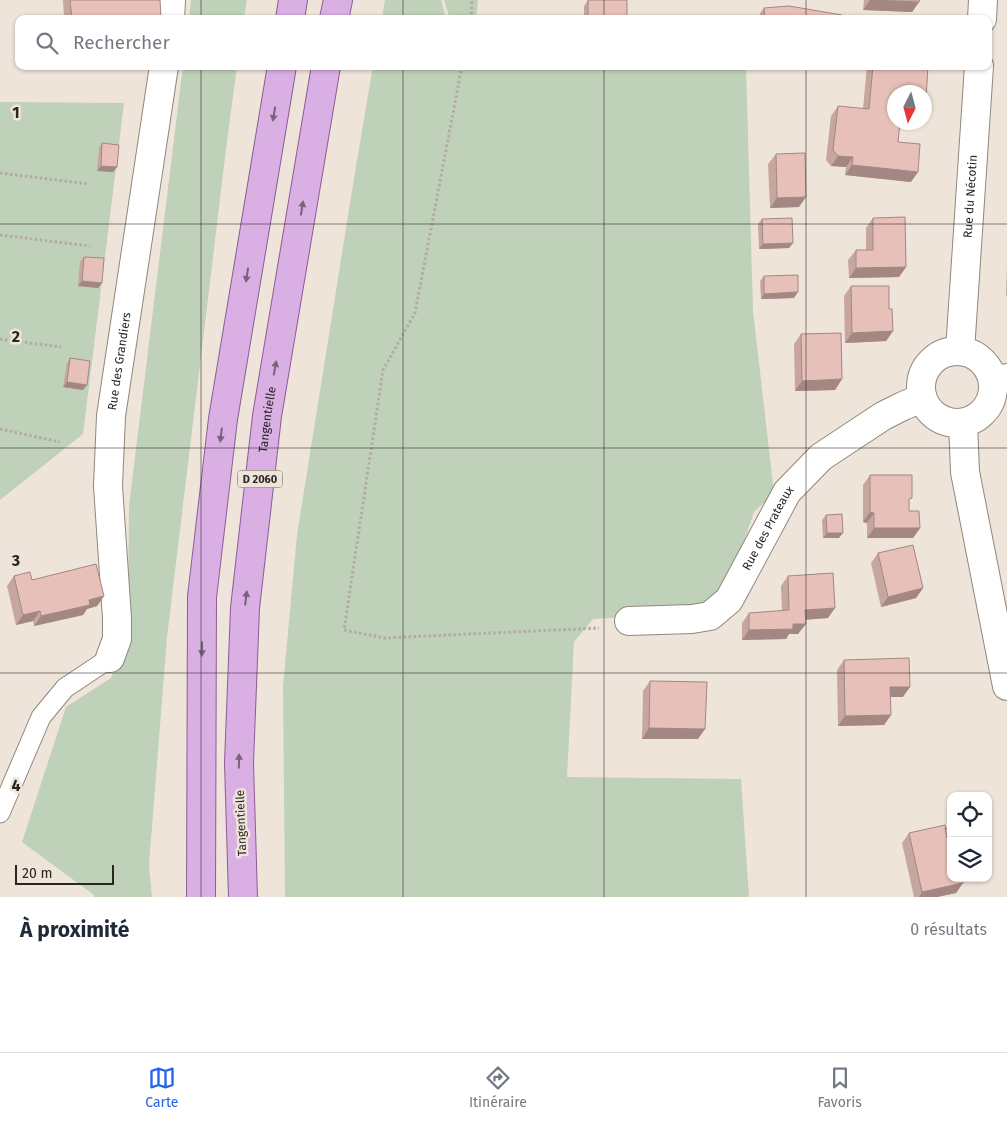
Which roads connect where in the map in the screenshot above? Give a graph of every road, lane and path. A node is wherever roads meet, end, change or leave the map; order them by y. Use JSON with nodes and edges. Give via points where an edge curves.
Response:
{"nodes":[{"id":1,"x":171,"y":0,"type":"edge"},
{"id":2,"x":293,"y":0,"type":"edge"},
{"id":3,"x":338,"y":0,"type":"edge"},
{"id":4,"x":472,"y":0,"type":"edge"},
{"id":5,"x":983,"y":0,"type":"edge"},
{"id":6,"x":170,"y":15,"type":"edge"},
{"id":7,"x":291,"y":15,"type":"edge"},
{"id":8,"x":335,"y":15,"type":"edge"},
{"id":9,"x":471,"y":15,"type":"edge"},
{"id":10,"x":982,"y":15,"type":"edge"},
{"id":11,"x":163,"y":70,"type":"edge"},
{"id":12,"x":281,"y":70,"type":"edge"},
{"id":13,"x":325,"y":70,"type":"edge"},
{"id":14,"x":461,"y":70,"type":"edge"},
{"id":15,"x":979,"y":70,"type":"edge"},
{"id":16,"x":0,"y":173,"type":"edge"},
{"id":17,"x":89,"y":184,"type":"dead end"},
{"id":18,"x":0,"y":235,"type":"edge"},
{"id":19,"x":90,"y":246,"type":"dead end"},
{"id":20,"x":0,"y":339,"type":"edge"},
{"id":21,"x":960,"y":339,"type":"junction"},
{"id":22,"x":61,"y":348,"type":"dead end"},
{"id":23,"x":1000,"y":379,"type":"edge"},
{"id":24,"x":913,"y":402,"type":"junction"},
{"id":25,"x":963,"y":423,"type":"junction"},
{"id":26,"x":0,"y":429,"type":"edge"},
{"id":27,"x":60,"y":442,"type":"dead end"},
{"id":28,"x":629,"y":621,"type":"joint"},
{"id":29,"x":110,"y":658,"type":"joint"},
{"id":30,"x":1007,"y":686,"type":"edge"},
{"id":31,"x":0,"y":813,"type":"edge"},
{"id":32,"x":201,"y":897,"type":"edge"},
{"id":33,"x":243,"y":897,"type":"edge"}],
"edges":[{"from":1,"to":6,"type":"street"},
{"from":2,"to":7,"type":"main road"},
{"from":3,"to":8,"type":"main road"},
{"from":4,"to":9,"type":"path"},
{"from":5,"to":10,"type":"street"},
{"from":11,"to":29,"type":"street","name":"Rue des Grandiers","via":[[111,416],[108,486],[117,639]]},
{"from":12,"to":32,"type":"main road","one_way":true,"via":[[223,418],[202,597]]},
{"from":33,"to":13,"type":"main road","name":"Tangentielle","number":"D 2060","one_way":true,"via":[[239,763],[245,608],[267,416]]},
{"from":14,"to":28,"type":"path","via":[[414,313],[383,370],[344,630],[385,638],[606,628]]},
{"from":15,"to":21,"type":"street","name":"Rue du Nécotin"},
{"from":16,"to":17,"type":"path"},
{"from":18,"to":19,"type":"path"},
{"from":20,"to":22,"type":"path"},
{"from":21,"to":23,"type":"street","via":[[971,354]]},
{"from":21,"to":24,"type":"street","via":[[948,352],[930,363]]},
{"from":23,"to":25,"type":"street","via":[[984,412]]},
{"from":24,"to":25,"type":"street","via":[[941,420]]},
{"from":24,"to":28,"type":"street","name":"Rue des Prateaux","via":[[883,416],[821,457],[787,492],[729,600],[710,616]]},
{"from":25,"to":30,"type":"street","via":[[965,472]]},
{"from":26,"to":27,"type":"path"},
{"from":29,"to":31,"type":"lane","via":[[65,688],[41,717]]}]}
